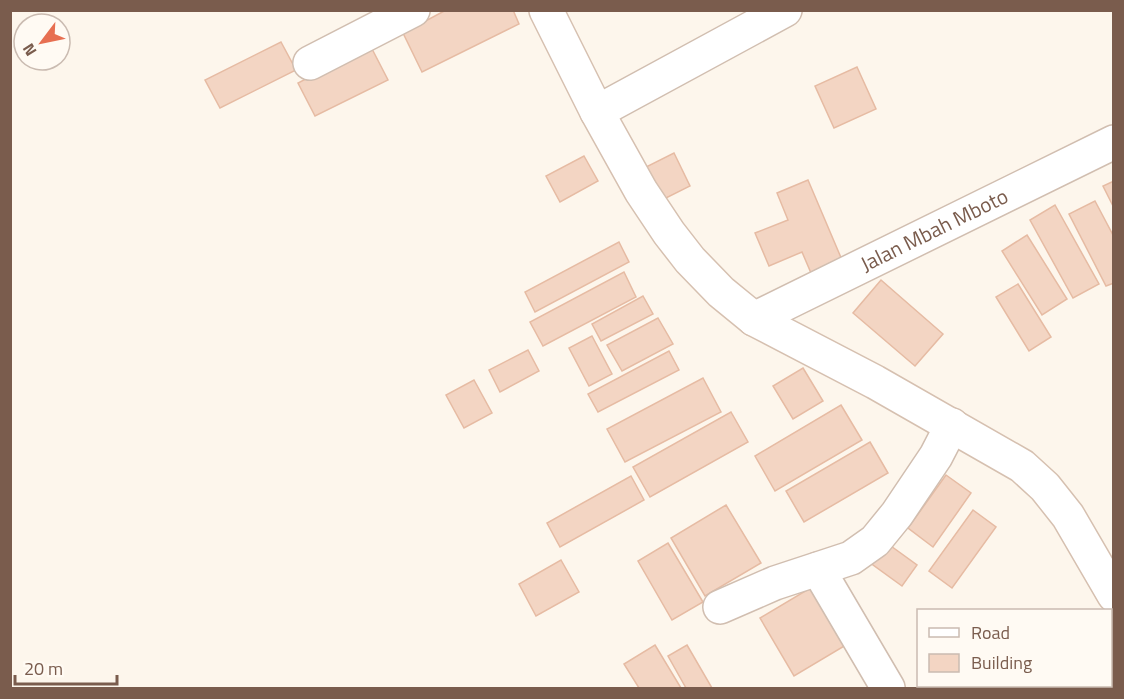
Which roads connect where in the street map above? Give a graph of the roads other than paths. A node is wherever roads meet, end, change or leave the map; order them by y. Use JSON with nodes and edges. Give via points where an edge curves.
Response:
{"nodes":[{"id":1,"x":413,"y":10,"type":"edge"},
{"id":2,"x":546,"y":10,"type":"edge"},
{"id":3,"x":785,"y":10,"type":"edge"},
{"id":4,"x":310,"y":63,"type":"dead end"},
{"id":5,"x":597,"y":112,"type":"junction"},
{"id":6,"x":1113,"y":142,"type":"edge"},
{"id":7,"x":754,"y":319,"type":"junction"},
{"id":8,"x":952,"y":425,"type":"junction"},
{"id":9,"x":818,"y":569,"type":"junction"},
{"id":10,"x":1113,"y":595,"type":"edge"},
{"id":11,"x":720,"y":607,"type":"dead end"},
{"id":12,"x":888,"y":688,"type":"edge"}],
"edges":[{"from":1,"to":4,"type":"street"},
{"from":2,"to":5,"type":"street"},
{"from":3,"to":5,"type":"street"},
{"from":5,"to":7,"type":"street","via":[[669,233],[721,292]]},
{"from":6,"to":7,"type":"street","name":"Jalan Mbah Mboto"},
{"from":7,"to":8,"type":"street"},
{"from":8,"to":9,"type":"street","via":[[936,456],[875,541],[851,558]]},
{"from":8,"to":10,"type":"street","via":[[1022,466],[1045,487],[1068,516]]},
{"from":9,"to":11,"type":"street"},
{"from":9,"to":12,"type":"street"}]}
